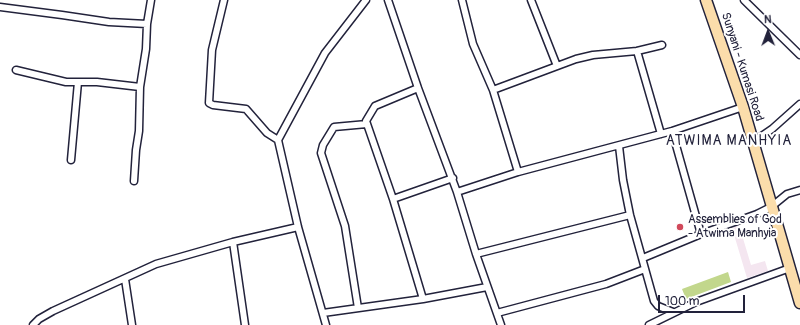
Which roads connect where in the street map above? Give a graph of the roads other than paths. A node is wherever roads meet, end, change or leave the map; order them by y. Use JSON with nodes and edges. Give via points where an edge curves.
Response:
{"nodes":[{"id":1,"x":151,"y":0,"type":"edge"},
{"id":2,"x":224,"y":0,"type":"edge"},
{"id":3,"x":366,"y":0,"type":"edge"},
{"id":4,"x":388,"y":0,"type":"edge"},
{"id":5,"x":462,"y":0,"type":"edge"},
{"id":6,"x":530,"y":0,"type":"edge"},
{"id":7,"x":706,"y":0,"type":"edge"},
{"id":8,"x":744,"y":0,"type":"edge"},
{"id":9,"x":0,"y":7,"type":"edge"},
{"id":10,"x":147,"y":24,"type":"junction"},
{"id":11,"x":662,"y":45,"type":"dead end"},
{"id":12,"x":637,"y":51,"type":"junction"},
{"id":13,"x":800,"y":55,"type":"edge"},
{"id":14,"x":557,"y":66,"type":"junction"},
{"id":15,"x":16,"y":70,"type":"dead end"},
{"id":16,"x":78,"y":82,"type":"junction"},
{"id":17,"x":140,"y":87,"type":"junction"},
{"id":18,"x":418,"y":88,"type":"junction"},
{"id":19,"x":494,"y":90,"type":"junction"},
{"id":20,"x":800,"y":104,"type":"edge"},
{"id":21,"x":743,"y":107,"type":"junction"},
{"id":22,"x":367,"y":124,"type":"junction"},
{"id":23,"x":672,"y":131,"type":"junction"},
{"id":24,"x":661,"y":134,"type":"junction"},
{"id":25,"x":278,"y":140,"type":"junction"},
{"id":26,"x":752,"y":142,"type":"junction"},
{"id":27,"x":619,"y":146,"type":"junction"},
{"id":28,"x":71,"y":160,"type":"dead end"},
{"id":29,"x":518,"y":172,"type":"junction"},
{"id":30,"x":453,"y":178,"type":"junction"},
{"id":31,"x":134,"y":180,"type":"dead end"},
{"id":32,"x":800,"y":190,"type":"edge"},
{"id":33,"x":457,"y":192,"type":"junction"},
{"id":34,"x":393,"y":199,"type":"junction"},
{"id":35,"x":771,"y":207,"type":"junction"},
{"id":36,"x":630,"y":215,"type":"junction"},
{"id":37,"x":298,"y":227,"type":"junction"},
{"id":38,"x":701,"y":234,"type":"junction"},
{"id":39,"x":233,"y":242,"type":"junction"},
{"id":40,"x":476,"y":254,"type":"junction"},
{"id":41,"x":643,"y":258,"type":"junction"},
{"id":42,"x":790,"y":268,"type":"junction"},
{"id":43,"x":645,"y":269,"type":"junction"},
{"id":44,"x":125,"y":279,"type":"junction"},
{"id":45,"x":797,"y":279,"type":"edge"},
{"id":46,"x":487,"y":287,"type":"junction"},
{"id":47,"x":423,"y":300,"type":"junction"},
{"id":48,"x":800,"y":303,"type":"edge"},
{"id":49,"x":358,"y":308,"type":"junction"},
{"id":50,"x":673,"y":312,"type":"junction"},
{"id":51,"x":323,"y":313,"type":"junction"},
{"id":52,"x":497,"y":313,"type":"junction"},
{"id":53,"x":33,"y":325,"type":"edge"},
{"id":54,"x":132,"y":325,"type":"edge"},
{"id":55,"x":245,"y":325,"type":"edge"},
{"id":56,"x":326,"y":325,"type":"edge"},
{"id":57,"x":501,"y":325,"type":"edge"},
{"id":58,"x":649,"y":325,"type":"edge"}],
"edges":[{"from":1,"to":10,"type":"street"},
{"from":2,"to":25,"type":"street","via":[[212,50],[209,103],[246,109],[267,133]]},
{"from":3,"to":25,"type":"street","via":[[324,53]]},
{"from":4,"to":18,"type":"street"},
{"from":5,"to":19,"type":"street","via":[[473,44]]},
{"from":6,"to":14,"type":"street"},
{"from":7,"to":21,"type":"main road","name":"Sunyani - Kumasi Road"},
{"from":8,"to":13,"type":"street"},
{"from":9,"to":10,"type":"street","via":[[109,22]]},
{"from":10,"to":17,"type":"street"},
{"from":11,"to":12,"type":"street"},
{"from":12,"to":14,"type":"street","via":[[593,55]]},
{"from":12,"to":24,"type":"street"},
{"from":14,"to":19,"type":"street"},
{"from":15,"to":16,"type":"street"},
{"from":16,"to":17,"type":"street"},
{"from":16,"to":28,"type":"street"},
{"from":17,"to":31,"type":"street","via":[[140,131]]},
{"from":18,"to":22,"type":"street","via":[[375,106],[368,116]]},
{"from":18,"to":30,"type":"street"},
{"from":19,"to":29,"type":"street"},
{"from":20,"to":26,"type":"street","via":[[772,129]]},
{"from":21,"to":23,"type":"street"},
{"from":21,"to":26,"type":"main road","name":"Sunyani - Kumasi Road"},
{"from":22,"to":34,"type":"street"},
{"from":22,"to":49,"type":"street","via":[[334,126],[321,153],[345,226]]},
{"from":23,"to":24,"type":"street"},
{"from":23,"to":38,"type":"street"},
{"from":24,"to":27,"type":"street"},
{"from":25,"to":37,"type":"street"},
{"from":26,"to":35,"type":"main road","name":"Sunyani - Kumasi Road"},
{"from":27,"to":29,"type":"street"},
{"from":27,"to":36,"type":"street"},
{"from":29,"to":33,"type":"street"},
{"from":30,"to":33,"type":"street"},
{"from":30,"to":34,"type":"street"},
{"from":32,"to":35,"type":"street","via":[[783,196]]},
{"from":33,"to":40,"type":"street"},
{"from":34,"to":47,"type":"street"},
{"from":35,"to":38,"type":"street"},
{"from":35,"to":42,"type":"main road","name":"Sunyani - Kumasi Road"},
{"from":36,"to":40,"type":"street"},
{"from":36,"to":41,"type":"street"},
{"from":37,"to":39,"type":"street"},
{"from":37,"to":51,"type":"street"},
{"from":38,"to":41,"type":"street"},
{"from":39,"to":44,"type":"street","via":[[156,264]]},
{"from":39,"to":55,"type":"street"},
{"from":40,"to":46,"type":"street"},
{"from":41,"to":43,"type":"street"},
{"from":42,"to":45,"type":"main road","name":"Sunyani - Kumasi Road"},
{"from":42,"to":50,"type":"street"},
{"from":43,"to":50,"type":"street","via":[[654,301],[658,306]]},
{"from":43,"to":52,"type":"street","via":[[606,284]]},
{"from":44,"to":53,"type":"street","via":[[53,311]]},
{"from":44,"to":54,"type":"street"},
{"from":45,"to":48,"type":"main road","name":"Sunyani - Kumasi Road"},
{"from":46,"to":47,"type":"street"},
{"from":46,"to":52,"type":"street"},
{"from":47,"to":49,"type":"street"},
{"from":49,"to":51,"type":"street"},
{"from":50,"to":58,"type":"street"},
{"from":51,"to":56,"type":"street"},
{"from":52,"to":57,"type":"street"}]}
